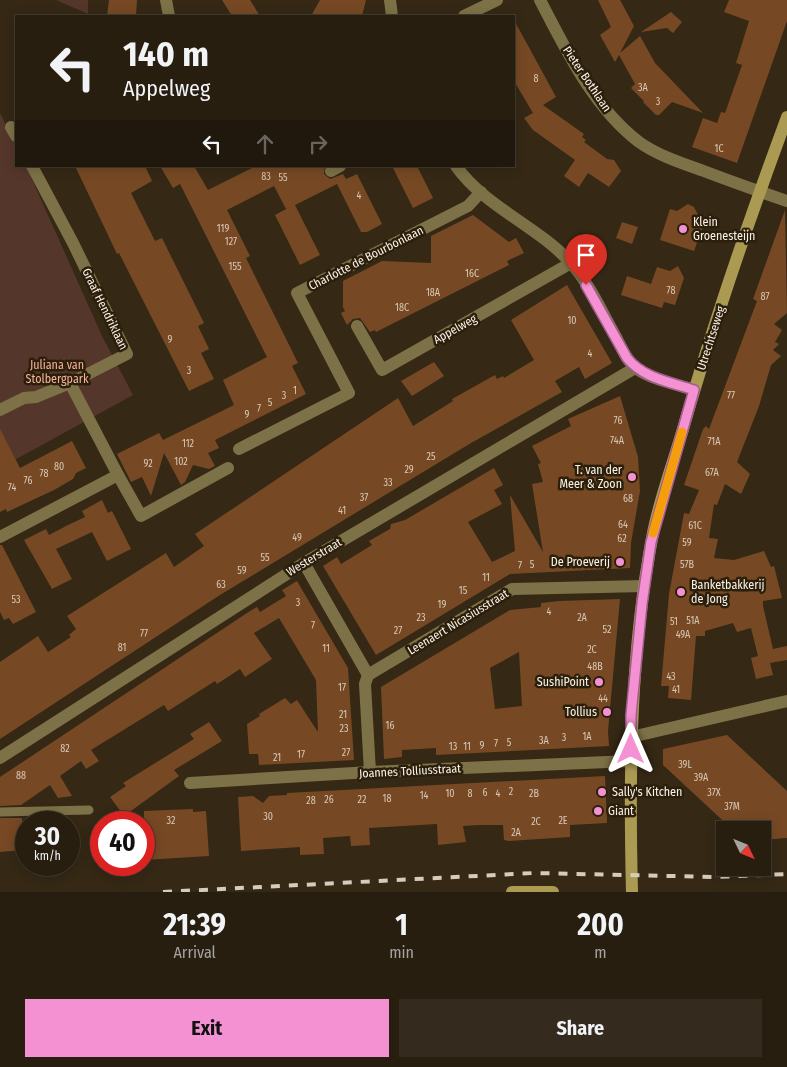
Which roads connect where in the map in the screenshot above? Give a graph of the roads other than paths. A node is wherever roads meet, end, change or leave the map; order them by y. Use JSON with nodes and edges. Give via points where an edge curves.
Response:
{"nodes":[{"id":1,"x":166,"y":0,"type":"edge"},
{"id":2,"x":390,"y":0,"type":"edge"},
{"id":3,"x":498,"y":0,"type":"edge"},
{"id":4,"x":540,"y":0,"type":"edge"},
{"id":5,"x":169,"y":15,"type":"edge"},
{"id":6,"x":392,"y":15,"type":"edge"},
{"id":7,"x":466,"y":15,"type":"edge"},
{"id":8,"x":787,"y":117,"type":"edge"},
{"id":9,"x":33,"y":167,"type":"edge"},
{"id":10,"x":457,"y":167,"type":"edge"},
{"id":11,"x":481,"y":192,"type":"junction"},
{"id":12,"x":760,"y":192,"type":"junction"},
{"id":13,"x":787,"y":201,"type":"edge"},
{"id":14,"x":571,"y":263,"type":"junction"},
{"id":15,"x":357,"y":326,"type":"dead end"},
{"id":16,"x":635,"y":368,"type":"junction"},
{"id":17,"x":70,"y":383,"type":"junction"},
{"id":18,"x":694,"y":390,"type":"junction"},
{"id":19,"x":0,"y":410,"type":"edge"},
{"id":20,"x":239,"y":449,"type":"dead end"},
{"id":21,"x":228,"y":468,"type":"dead end"},
{"id":22,"x":118,"y":475,"type":"junction"},
{"id":23,"x":0,"y":537,"type":"edge"},
{"id":24,"x":304,"y":563,"type":"junction"},
{"id":25,"x":644,"y":586,"type":"junction"},
{"id":26,"x":368,"y":675,"type":"junction"},
{"id":27,"x":787,"y":701,"type":"edge"},
{"id":28,"x":631,"y":737,"type":"junction"},
{"id":29,"x":0,"y":758,"type":"edge"},
{"id":30,"x":631,"y":761,"type":"junction"},
{"id":31,"x":370,"y":772,"type":"junction"},
{"id":32,"x":190,"y":783,"type":"dead end"},
{"id":33,"x":89,"y":810,"type":"dead end"},
{"id":34,"x":0,"y":812,"type":"edge"},
{"id":35,"x":512,"y":892,"type":"edge"},
{"id":36,"x":553,"y":892,"type":"edge"},
{"id":37,"x":632,"y":892,"type":"edge"}],
"edges":[{"from":1,"to":5,"type":"street"},
{"from":2,"to":6,"type":"street"},
{"from":3,"to":7,"type":"street"},
{"from":4,"to":12,"type":"street","name":"Pieter Bothlaan","via":[[568,54],[618,124],[640,143],[674,160]]},
{"from":8,"to":12,"type":"street","name":"Utrechtseweg"},
{"from":9,"to":17,"type":"street","name":"Graaf Hendriklaan","via":[[127,354]]},
{"from":10,"to":11,"type":"street"},
{"from":11,"to":14,"type":"street","via":[[549,242]]},
{"from":11,"to":20,"type":"street","name":"Charlotte de Bourbonlaan","via":[[468,206],[297,293],[349,393]]},
{"from":12,"to":13,"type":"street","name":"Pieter Bothlaan"},
{"from":12,"to":18,"type":"street","name":"Utrechtseweg"},
{"from":14,"to":15,"type":"street","name":"Appelweg","via":[[382,370]]},
{"from":14,"to":16,"type":"street"},
{"from":16,"to":18,"type":"street"},
{"from":16,"to":24,"type":"street","name":"Westerstraat"},
{"from":17,"to":19,"type":"street","name":"Graaf Hendriklaan","via":[[36,397],[24,398]]},
{"from":17,"to":22,"type":"street"},
{"from":18,"to":25,"type":"street","name":"Utrechtseweg","via":[[654,530]]},
{"from":21,"to":22,"type":"street","via":[[141,516]]},
{"from":22,"to":23,"type":"street"},
{"from":24,"to":26,"type":"street"},
{"from":24,"to":29,"type":"street","name":"Westerstraat"},
{"from":25,"to":26,"type":"street","name":"Leenaert Nicasiusstraat","via":[[512,589]]},
{"from":25,"to":28,"type":"street","name":"Utrechtseweg"},
{"from":26,"to":31,"type":"street","via":[[365,684]]},
{"from":27,"to":28,"type":"street"},
{"from":28,"to":30,"type":"street","name":"Utrechtseweg"},
{"from":30,"to":31,"type":"street","name":"Joannes Tolliusstraat"},
{"from":30,"to":37,"type":"street","name":"Utrechtseweg"},
{"from":31,"to":32,"type":"street","name":"Joannes Tolliusstraat"},
{"from":33,"to":34,"type":"lane"},
{"from":35,"to":36,"type":"street"}]}
